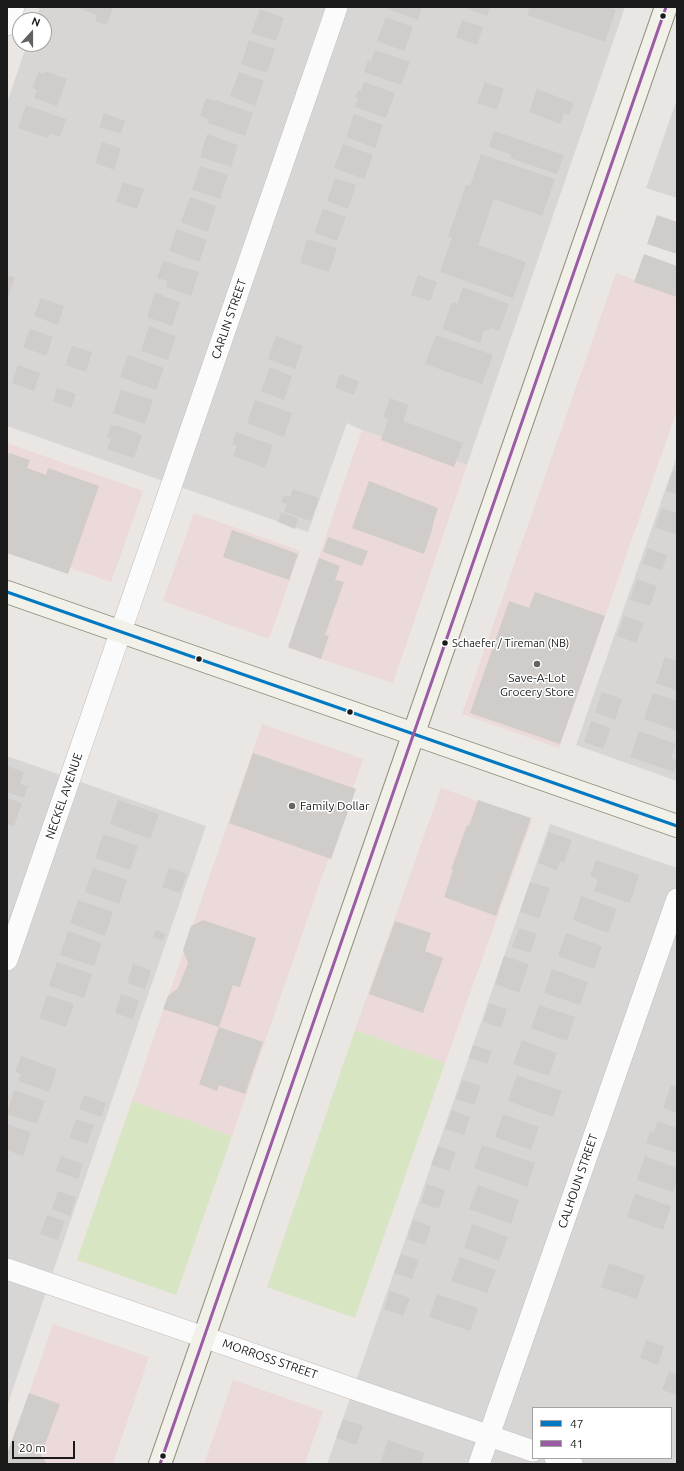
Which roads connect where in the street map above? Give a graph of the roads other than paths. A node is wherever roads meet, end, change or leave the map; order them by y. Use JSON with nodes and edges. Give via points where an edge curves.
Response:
{"nodes":[{"id":1,"x":14,"y":7,"type":"edge"},
{"id":2,"x":337,"y":7,"type":"edge"},
{"id":3,"x":666,"y":7,"type":"edge"},
{"id":4,"x":7,"y":25,"type":"edge"},
{"id":5,"x":7,"y":592,"type":"edge"},
{"id":6,"x":121,"y":632,"type":"junction"},
{"id":7,"x":413,"y":734,"type":"junction"},
{"id":8,"x":677,"y":826,"type":"edge"},
{"id":9,"x":677,"y":899,"type":"edge"},
{"id":10,"x":7,"y":960,"type":"edge"},
{"id":11,"x":7,"y":1268,"type":"edge"},
{"id":12,"x":204,"y":1337,"type":"junction"},
{"id":13,"x":490,"y":1435,"type":"junction"},
{"id":14,"x":532,"y":1450,"type":"edge"},
{"id":15,"x":558,"y":1459,"type":"edge"},
{"id":16,"x":160,"y":1464,"type":"edge"},
{"id":17,"x":479,"y":1464,"type":"edge"},
{"id":18,"x":572,"y":1464,"type":"edge"}],
"edges":[{"from":1,"to":4,"type":"street"},
{"from":2,"to":6,"type":"street","name":"CARLIN STREET"},
{"from":3,"to":7,"type":"main road"},
{"from":5,"to":6,"type":"main road"},
{"from":6,"to":7,"type":"main road"},
{"from":6,"to":10,"type":"street","name":"NECKEL AVENUE"},
{"from":7,"to":8,"type":"main road"},
{"from":7,"to":12,"type":"main road"},
{"from":9,"to":13,"type":"street","name":"CALHOUN STREET"},
{"from":11,"to":12,"type":"street","name":"MORROSS STREET"},
{"from":12,"to":13,"type":"street","name":"MORROSS STREET"},
{"from":12,"to":16,"type":"main road"},
{"from":13,"to":14,"type":"street","name":"MORROSS STREET"},
{"from":13,"to":17,"type":"street","name":"CALHOUN STREET"},
{"from":15,"to":18,"type":"street"}]}
